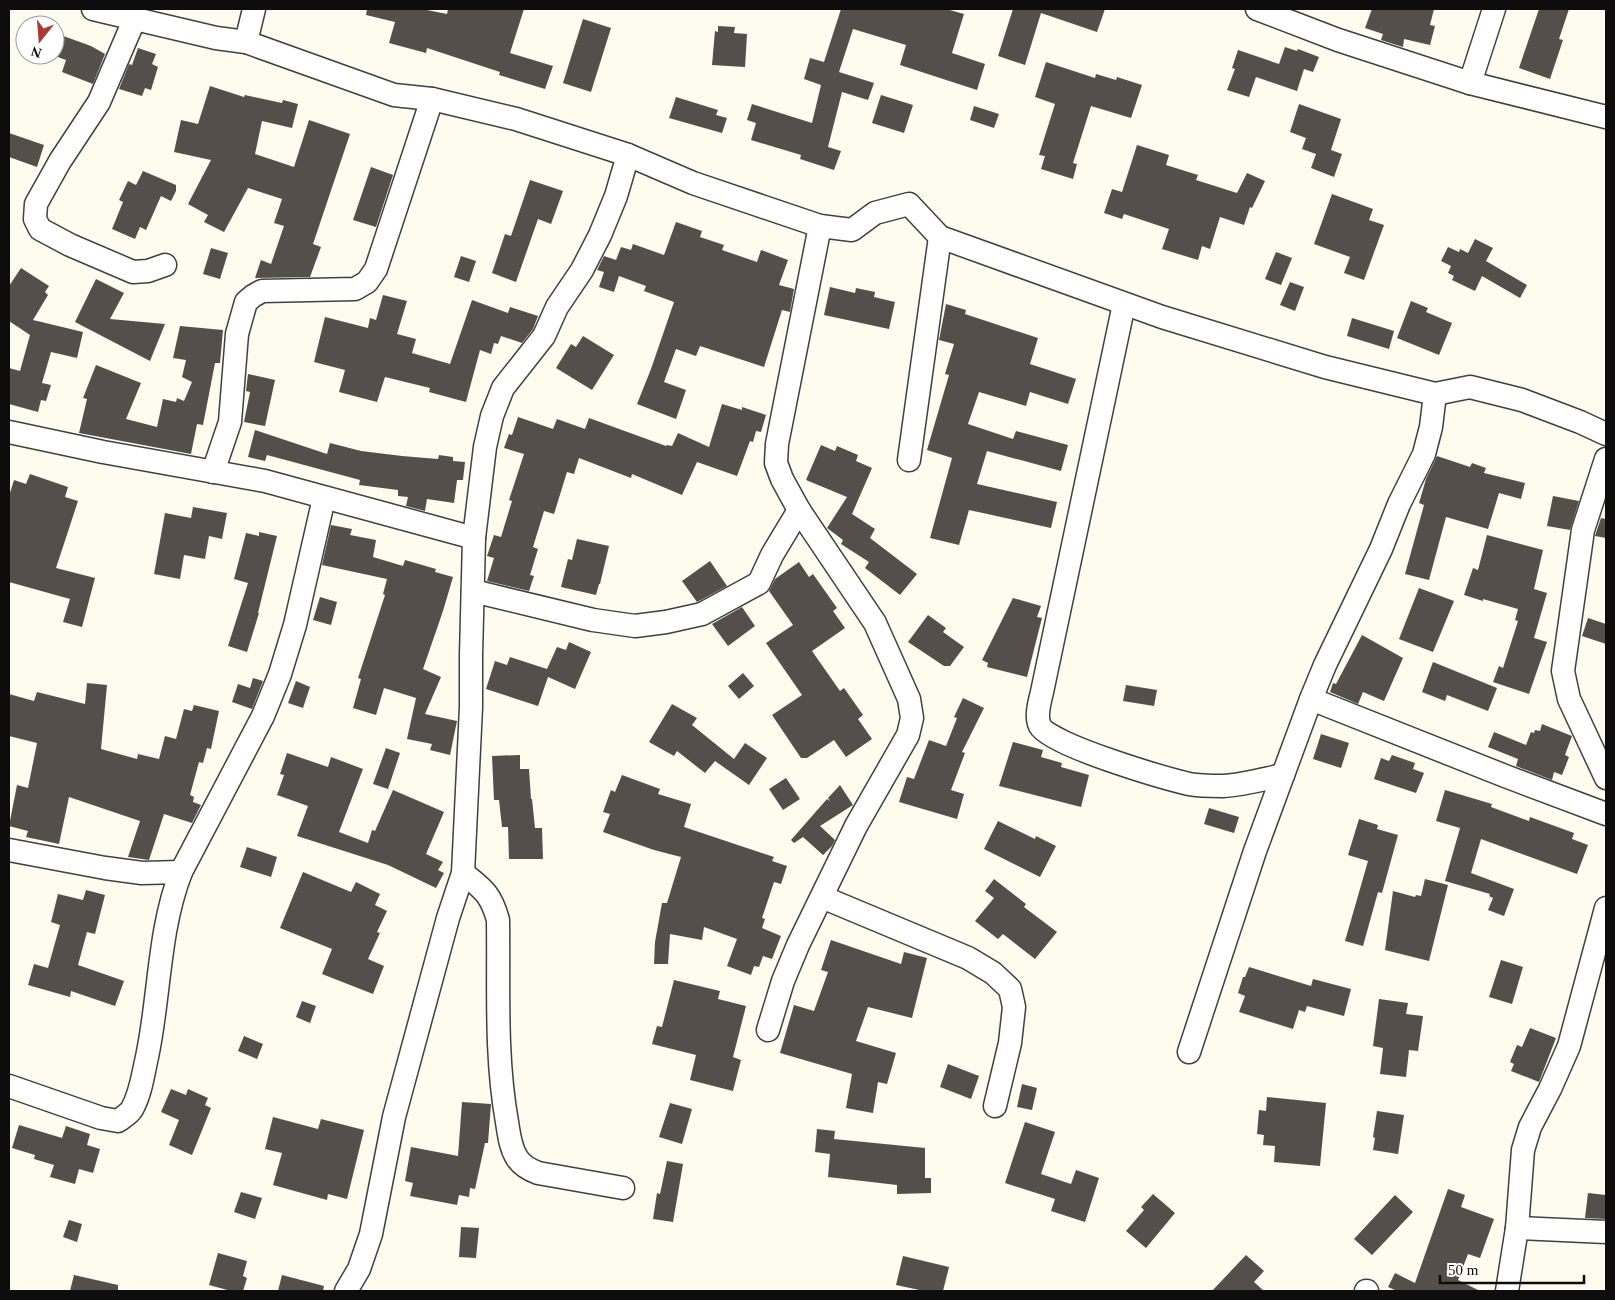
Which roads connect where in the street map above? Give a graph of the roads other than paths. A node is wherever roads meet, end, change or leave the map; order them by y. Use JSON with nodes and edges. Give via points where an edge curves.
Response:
{"nodes":[{"id":1,"x":93,"y":9,"type":"edge"},
{"id":2,"x":254,"y":9,"type":"edge"},
{"id":3,"x":1257,"y":9,"type":"edge"},
{"id":4,"x":1494,"y":9,"type":"edge"},
{"id":5,"x":135,"y":18,"type":"junction"},
{"id":6,"x":246,"y":42,"type":"junction"},
{"id":7,"x":1470,"y":83,"type":"junction"},
{"id":8,"x":432,"y":99,"type":"junction"},
{"id":9,"x":1606,"y":117,"type":"edge"},
{"id":10,"x":628,"y":155,"type":"junction"},
{"id":11,"x":820,"y":226,"type":"junction"},
{"id":12,"x":940,"y":237,"type":"junction"},
{"id":13,"x":165,"y":265,"type":"dead end"},
{"id":14,"x":1124,"y":304,"type":"junction"},
{"id":15,"x":1435,"y":394,"type":"junction"},
{"id":16,"x":9,"y":432,"type":"edge"},
{"id":17,"x":1606,"y":434,"type":"edge"},
{"id":18,"x":1606,"y":459,"type":"edge"},
{"id":19,"x":909,"y":460,"type":"dead end"},
{"id":20,"x":213,"y":472,"type":"junction"},
{"id":21,"x":324,"y":498,"type":"junction"},
{"id":22,"x":799,"y":510,"type":"junction"},
{"id":23,"x":474,"y":538,"type":"junction"},
{"id":24,"x":473,"y":591,"type":"junction"},
{"id":25,"x":1311,"y":699,"type":"junction"},
{"id":26,"x":1283,"y":775,"type":"junction"},
{"id":27,"x":1606,"y":778,"type":"edge"},
{"id":28,"x":1606,"y":814,"type":"edge"},
{"id":29,"x":9,"y":850,"type":"edge"},
{"id":30,"x":181,"y":872,"type":"junction"},
{"id":31,"x":463,"y":873,"type":"junction"},
{"id":32,"x":822,"y":897,"type":"junction"},
{"id":33,"x":1606,"y":908,"type":"edge"},
{"id":34,"x":768,"y":1030,"type":"dead end"},
{"id":35,"x":1189,"y":1052,"type":"dead end"},
{"id":36,"x":9,"y":1086,"type":"edge"},
{"id":37,"x":995,"y":1106,"type":"dead end"},
{"id":38,"x":623,"y":1188,"type":"dead end"},
{"id":39,"x":1518,"y":1228,"type":"junction"},
{"id":40,"x":1606,"y":1232,"type":"edge"},
{"id":41,"x":346,"y":1291,"type":"edge"},
{"id":42,"x":1506,"y":1291,"type":"edge"}],
"edges":[{"from":1,"to":5,"type":"street"},
{"from":2,"to":6,"type":"street"},
{"from":3,"to":7,"type":"street","via":[[1338,40]]},
{"from":4,"to":7,"type":"street"},
{"from":5,"to":6,"type":"street"},
{"from":5,"to":13,"type":"street","via":[[99,102],[36,204],[35,219],[40,229],[133,272],[148,272]]},
{"from":6,"to":8,"type":"street","via":[[394,95]]},
{"from":7,"to":9,"type":"street"},
{"from":8,"to":10,"type":"street","via":[[516,119]]},
{"from":8,"to":20,"type":"street","via":[[376,269],[367,282],[355,289],[262,291],[246,302],[238,334],[230,422]]},
{"from":10,"to":11,"type":"street","via":[[693,183]]},
{"from":10,"to":23,"type":"street","via":[[616,196],[582,270],[557,307],[544,336],[503,388],[485,447]]},
{"from":11,"to":12,"type":"street","via":[[852,230],[875,213],[909,204]]},
{"from":11,"to":22,"type":"street","via":[[777,444],[776,463]]},
{"from":12,"to":14,"type":"street"},
{"from":12,"to":19,"type":"street"},
{"from":14,"to":15,"type":"street","via":[[1325,367]]},
{"from":14,"to":26,"type":"street","via":[[1042,692],[1038,714],[1040,726],[1049,734],[1118,764],[1191,784],[1224,786]]},
{"from":15,"to":17,"type":"street","via":[[1470,387],[1522,400]]},
{"from":15,"to":25,"type":"street","via":[[1424,454]]},
{"from":16,"to":20,"type":"street"},
{"from":18,"to":27,"type":"street","via":[[1583,530],[1563,671],[1569,699]]},
{"from":20,"to":21,"type":"street","via":[[265,481]]},
{"from":21,"to":23,"type":"street"},
{"from":21,"to":30,"type":"street","via":[[295,625],[280,674],[263,716]]},
{"from":22,"to":24,"type":"street","via":[[759,583],[702,614],[635,626],[593,620]]},
{"from":22,"to":32,"type":"street","via":[[875,623],[909,699],[912,718],[908,735],[856,826]]},
{"from":23,"to":24,"type":"street"},
{"from":24,"to":31,"type":"street"},
{"from":25,"to":26,"type":"street"},
{"from":25,"to":28,"type":"street"},
{"from":26,"to":35,"type":"street"},
{"from":29,"to":30,"type":"street","via":[[132,871]]},
{"from":30,"to":36,"type":"street","via":[[166,924],[152,1034],[132,1111],[118,1121],[101,1118]]},
{"from":31,"to":38,"type":"street","via":[[494,903],[498,920],[499,1056],[511,1145],[517,1159],[538,1173]]},
{"from":31,"to":41,"type":"street","via":[[394,1117],[371,1234],[359,1269]]},
{"from":32,"to":34,"type":"street","via":[[783,981]]},
{"from":32,"to":37,"type":"street","via":[[968,958],[993,973],[1010,989],[1014,1007],[1010,1043]]},
{"from":33,"to":39,"type":"street","via":[[1569,1046],[1530,1127],[1523,1150]]},
{"from":39,"to":40,"type":"street"},
{"from":39,"to":42,"type":"street"}]}
